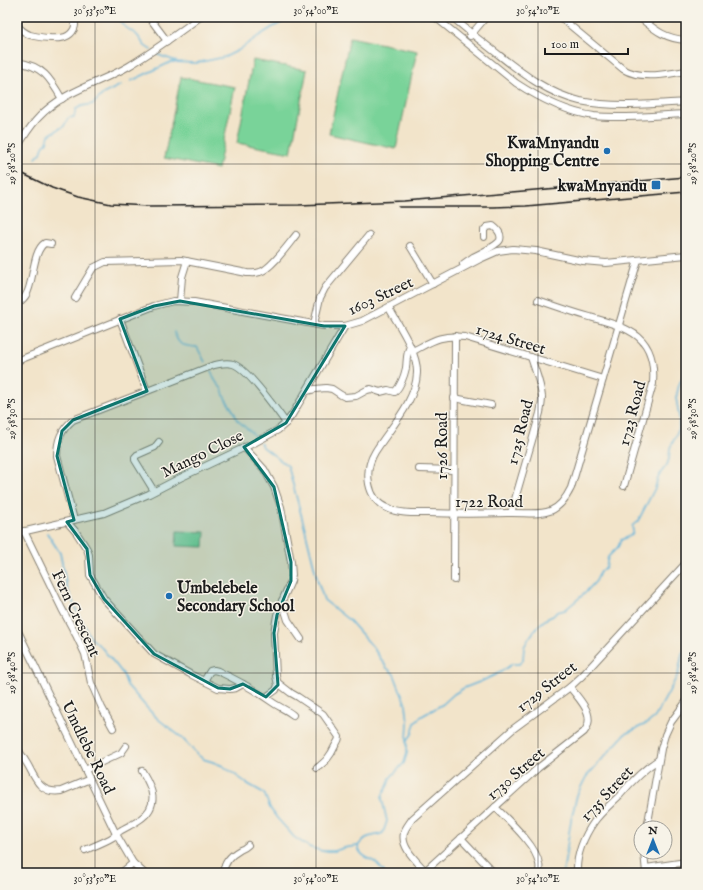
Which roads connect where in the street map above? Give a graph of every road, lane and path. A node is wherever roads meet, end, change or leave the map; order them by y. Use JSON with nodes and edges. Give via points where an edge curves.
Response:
{"nodes":[{"id":1,"x":149,"y":17,"type":"edge"},
{"id":2,"x":200,"y":17,"type":"edge"},
{"id":3,"x":435,"y":17,"type":"edge"},
{"id":4,"x":452,"y":17,"type":"edge"},
{"id":5,"x":486,"y":17,"type":"edge"},
{"id":6,"x":560,"y":17,"type":"edge"},
{"id":7,"x":639,"y":17,"type":"edge"},
{"id":8,"x":74,"y":18,"type":"edge"},
{"id":9,"x":17,"y":25,"type":"edge"},
{"id":10,"x":472,"y":34,"type":"junction"},
{"id":11,"x":686,"y":40,"type":"edge"},
{"id":12,"x":167,"y":41,"type":"junction"},
{"id":13,"x":465,"y":42,"type":"junction"},
{"id":14,"x":17,"y":62,"type":"edge"},
{"id":15,"x":686,"y":71,"type":"edge"},
{"id":16,"x":62,"y":99,"type":"junction"},
{"id":17,"x":686,"y":102,"type":"edge"},
{"id":18,"x":686,"y":114,"type":"edge"},
{"id":19,"x":17,"y":147,"type":"edge"},
{"id":20,"x":296,"y":235,"type":"dead end"},
{"id":21,"x":369,"y":235,"type":"dead end"},
{"id":22,"x":484,"y":237,"type":"dead end"},
{"id":23,"x":51,"y":244,"type":"dead end"},
{"id":24,"x":410,"y":246,"type":"dead end"},
{"id":25,"x":686,"y":255,"type":"edge"},
{"id":26,"x":638,"y":260,"type":"junction"},
{"id":27,"x":187,"y":261,"type":"junction"},
{"id":28,"x":455,"y":272,"type":"junction"},
{"id":29,"x":433,"y":284,"type":"junction"},
{"id":30,"x":75,"y":298,"type":"dead end"},
{"id":31,"x":538,"y":300,"type":"dead end"},
{"id":32,"x":180,"y":301,"type":"junction"},
{"id":33,"x":17,"y":304,"type":"edge"},
{"id":34,"x":389,"y":308,"type":"junction"},
{"id":35,"x":120,"y":319,"type":"junction"},
{"id":36,"x":314,"y":324,"type":"junction"},
{"id":37,"x":345,"y":326,"type":"junction"},
{"id":38,"x":620,"y":326,"type":"junction"},
{"id":39,"x":455,"y":336,"type":"junction"},
{"id":40,"x":412,"y":349,"type":"junction"},
{"id":41,"x":531,"y":357,"type":"junction"},
{"id":42,"x":17,"y":361,"type":"edge"},
{"id":43,"x":603,"y":379,"type":"junction"},
{"id":44,"x":147,"y":391,"type":"junction"},
{"id":45,"x":307,"y":391,"type":"junction"},
{"id":46,"x":454,"y":398,"type":"junction"},
{"id":47,"x":491,"y":405,"type":"dead end"},
{"id":48,"x":286,"y":423,"type":"junction"},
{"id":49,"x":159,"y":442,"type":"dead end"},
{"id":50,"x":244,"y":447,"type":"junction"},
{"id":51,"x":419,"y":469,"type":"dead end"},
{"id":52,"x":454,"y":470,"type":"junction"},
{"id":53,"x":624,"y":486,"type":"dead end"},
{"id":54,"x":154,"y":492,"type":"junction"},
{"id":55,"x":511,"y":513,"type":"junction"},
{"id":56,"x":454,"y":514,"type":"junction"},
{"id":57,"x":74,"y":520,"type":"junction"},
{"id":58,"x":67,"y":522,"type":"junction"},
{"id":59,"x":24,"y":531,"type":"junction"},
{"id":60,"x":17,"y":533,"type":"edge"},
{"id":61,"x":686,"y":563,"type":"edge"},
{"id":62,"x":454,"y":580,"type":"dead end"},
{"id":63,"x":282,"y":601,"type":"junction"},
{"id":64,"x":17,"y":629,"type":"edge"},
{"id":65,"x":301,"y":639,"type":"dead end"},
{"id":66,"x":204,"y":681,"type":"junction"},
{"id":67,"x":278,"y":683,"type":"junction"},
{"id":68,"x":243,"y":684,"type":"junction"},
{"id":69,"x":570,"y":687,"type":"junction"},
{"id":70,"x":266,"y":697,"type":"junction"},
{"id":71,"x":686,"y":702,"type":"edge"},
{"id":72,"x":293,"y":715,"type":"dead end"},
{"id":73,"x":113,"y":728,"type":"dead end"},
{"id":74,"x":126,"y":746,"type":"dead end"},
{"id":75,"x":17,"y":748,"type":"edge"},
{"id":76,"x":658,"y":760,"type":"junction"},
{"id":77,"x":317,"y":768,"type":"dead end"},
{"id":78,"x":86,"y":770,"type":"junction"},
{"id":79,"x":142,"y":771,"type":"dead end"},
{"id":80,"x":90,"y":778,"type":"junction"},
{"id":81,"x":496,"y":807,"type":"junction"},
{"id":82,"x":648,"y":820,"type":"edge"},
{"id":83,"x":116,"y":834,"type":"junction"},
{"id":84,"x":461,"y":838,"type":"junction"},
{"id":85,"x":248,"y":845,"type":"dead end"},
{"id":86,"x":85,"y":850,"type":"dead end"},
{"id":87,"x":645,"y":860,"type":"edge"},
{"id":88,"x":132,"y":862,"type":"junction"},
{"id":89,"x":686,"y":862,"type":"edge"},
{"id":90,"x":646,"y":870,"type":"edge"},
{"id":91,"x":426,"y":872,"type":"edge"},
{"id":92,"x":121,"y":873,"type":"edge"},
{"id":93,"x":144,"y":873,"type":"edge"},
{"id":94,"x":223,"y":873,"type":"edge"},
{"id":95,"x":494,"y":873,"type":"edge"},
{"id":96,"x":539,"y":873,"type":"edge"},
{"id":97,"x":577,"y":873,"type":"edge"}],
"edges":[{"from":1,"to":12,"type":"street"},
{"from":2,"to":12,"type":"street"},
{"from":3,"to":13,"type":"street"},
{"from":4,"to":10,"type":"street"},
{"from":5,"to":10,"type":"street"},
{"from":6,"to":15,"type":"street","via":[[629,73],[645,75]]},
{"from":7,"to":11,"type":"street","via":[[669,38]]},
{"from":8,"to":9,"type":"street","via":[[74,30],[58,38],[29,35]]},
{"from":10,"to":13,"type":"street"},
{"from":10,"to":17,"type":"street","via":[[532,80],[567,98],[598,104],[625,105]]},
{"from":12,"to":16,"type":"street","via":[[128,67]]},
{"from":13,"to":18,"type":"street","via":[[528,91],[564,108],[612,117]]},
{"from":14,"to":16,"type":"street","via":[[36,67],[45,74],[53,82]]},
{"from":16,"to":19,"type":"street","via":[[39,117]]},
{"from":20,"to":27,"type":"street","via":[[269,267],[260,272],[247,273]]},
{"from":21,"to":36,"type":"street","via":[[325,288]]},
{"from":22,"to":28,"type":"street","via":[[484,230],[493,226],[498,230],[500,238],[499,242]]},
{"from":23,"to":33,"type":"street","via":[[45,243],[41,246],[27,294]]},
{"from":24,"to":29,"type":"street"},
{"from":25,"to":26,"type":"street","name":"1603 Street"},
{"from":26,"to":28,"type":"street","name":"1603 Street","via":[[597,263],[509,250],[498,251]]},
{"from":26,"to":38,"type":"street","name":"1722 Road"},
{"from":27,"to":30,"type":"street","via":[[176,259],[105,262],[90,271]]},
{"from":27,"to":32,"type":"street","via":[[182,277]]},
{"from":28,"to":29,"type":"street","name":"1603 Street"},
{"from":29,"to":34,"type":"street","name":"1603 Street"},
{"from":31,"to":38,"type":"street","name":"1723 Road"},
{"from":32,"to":35,"type":"street","name":"1603 Street","via":[[162,303]]},
{"from":32,"to":36,"type":"street","name":"1603 Street"},
{"from":34,"to":37,"type":"street","name":"1603 Street"},
{"from":34,"to":40,"type":"street","name":"1722 Road"},
{"from":35,"to":42,"type":"street","name":"1603 Street"},
{"from":35,"to":44,"type":"street"},
{"from":36,"to":37,"type":"street","name":"1603 Street"},
{"from":37,"to":45,"type":"street","name":"Mango Close"},
{"from":38,"to":43,"type":"street","name":"1722 Road"},
{"from":38,"to":53,"type":"street","name":"1723 Road","via":[[641,339],[650,352],[654,373]]},
{"from":39,"to":40,"type":"street","name":"1724 Street","via":[[448,336]]},
{"from":39,"to":41,"type":"street","name":"1724 Street","via":[[478,340]]},
{"from":39,"to":46,"type":"street","name":"1726 Road"},
{"from":40,"to":45,"type":"street","via":[[407,353],[404,376],[395,392],[371,389],[356,396],[345,397],[326,388]]},
{"from":40,"to":56,"type":"street","name":"1722 Road","via":[[417,372],[415,390],[371,458],[368,472],[370,486],[376,499],[386,508],[414,513]]},
{"from":41,"to":43,"type":"street","name":"1724 Street"},
{"from":41,"to":55,"type":"street","name":"1725 Road","via":[[541,389],[541,406]]},
{"from":43,"to":55,"type":"street","name":"1722 Road","via":[[571,488],[562,504],[546,513]]},
{"from":44,"to":48,"type":"street","via":[[214,365],[234,364],[254,382]]},
{"from":44,"to":57,"type":"street","via":[[73,420],[62,432],[57,456]]},
{"from":45,"to":48,"type":"street","name":"Mango Close"},
{"from":46,"to":47,"type":"street"},
{"from":46,"to":52,"type":"street","name":"1726 Road"},
{"from":48,"to":50,"type":"street","name":"Mango Close","via":[[278,430]]},
{"from":49,"to":54,"type":"street","via":[[155,447],[135,457]]},
{"from":50,"to":54,"type":"street","name":"Mango Close"},
{"from":50,"to":63,"type":"street","via":[[264,469],[281,507],[292,575]]},
{"from":51,"to":52,"type":"street"},
{"from":52,"to":56,"type":"street","name":"1726 Road"},
{"from":54,"to":57,"type":"street","name":"Mango Close","via":[[104,512]]},
{"from":55,"to":56,"type":"street","name":"1722 Road"},
{"from":56,"to":62,"type":"street","name":"1726 Road"},
{"from":57,"to":58,"type":"street","name":"Mango Close"},
{"from":58,"to":59,"type":"street","name":"Mango Close"},
{"from":58,"to":66,"type":"street","via":[[87,549],[90,575],[108,605],[154,654]]},
{"from":59,"to":60,"type":"street","name":"Mango Close"},
{"from":59,"to":73,"type":"street","name":"Fern Crescent","via":[[85,654],[91,683]]},
{"from":61,"to":69,"type":"street","name":"1729 Street"},
{"from":63,"to":65,"type":"street","via":[[288,620]]},
{"from":63,"to":67,"type":"street","via":[[274,633]]},
{"from":64,"to":78,"type":"street","name":"Umdlebe Road"},
{"from":66,"to":68,"type":"street","via":[[218,688],[230,689]]},
{"from":66,"to":68,"type":"street","via":[[210,671],[214,670]]},
{"from":67,"to":70,"type":"street","via":[[276,690]]},
{"from":67,"to":77,"type":"street","via":[[323,714],[339,737],[332,753]]},
{"from":68,"to":70,"type":"street"},
{"from":69,"to":81,"type":"street","name":"1730 Street","via":[[588,713],[587,728]]},
{"from":69,"to":91,"type":"street","name":"1729 Street","via":[[513,729],[412,820],[404,834],[404,842]]},
{"from":70,"to":72,"type":"street"},
{"from":71,"to":76,"type":"street","via":[[671,722]]},
{"from":74,"to":78,"type":"street","via":[[121,753]]},
{"from":75,"to":80,"type":"street","via":[[37,781],[47,790],[61,791]]},
{"from":76,"to":82,"type":"street"},
{"from":76,"to":97,"type":"street","name":"1735 Street","via":[[595,821],[578,856]]},
{"from":78,"to":80,"type":"street","name":"Umdlebe Road"},
{"from":79,"to":83,"type":"street","via":[[152,793],[152,807],[139,821]]},
{"from":80,"to":83,"type":"street","name":"Umdlebe Road"},
{"from":81,"to":84,"type":"street","name":"1730 Street"},
{"from":81,"to":96,"type":"street","via":[[528,841],[538,858]]},
{"from":83,"to":86,"type":"street"},
{"from":83,"to":88,"type":"street","name":"Umdlebe Road"},
{"from":84,"to":91,"type":"street","name":"1730 Street"},
{"from":84,"to":95,"type":"street"},
{"from":85,"to":94,"type":"street","via":[[231,857],[225,864]]},
{"from":87,"to":90,"type":"street"},
{"from":88,"to":92,"type":"street"},
{"from":88,"to":93,"type":"street","name":"Umdlebe Road"},
{"from":89,"to":90,"type":"street"}]}
